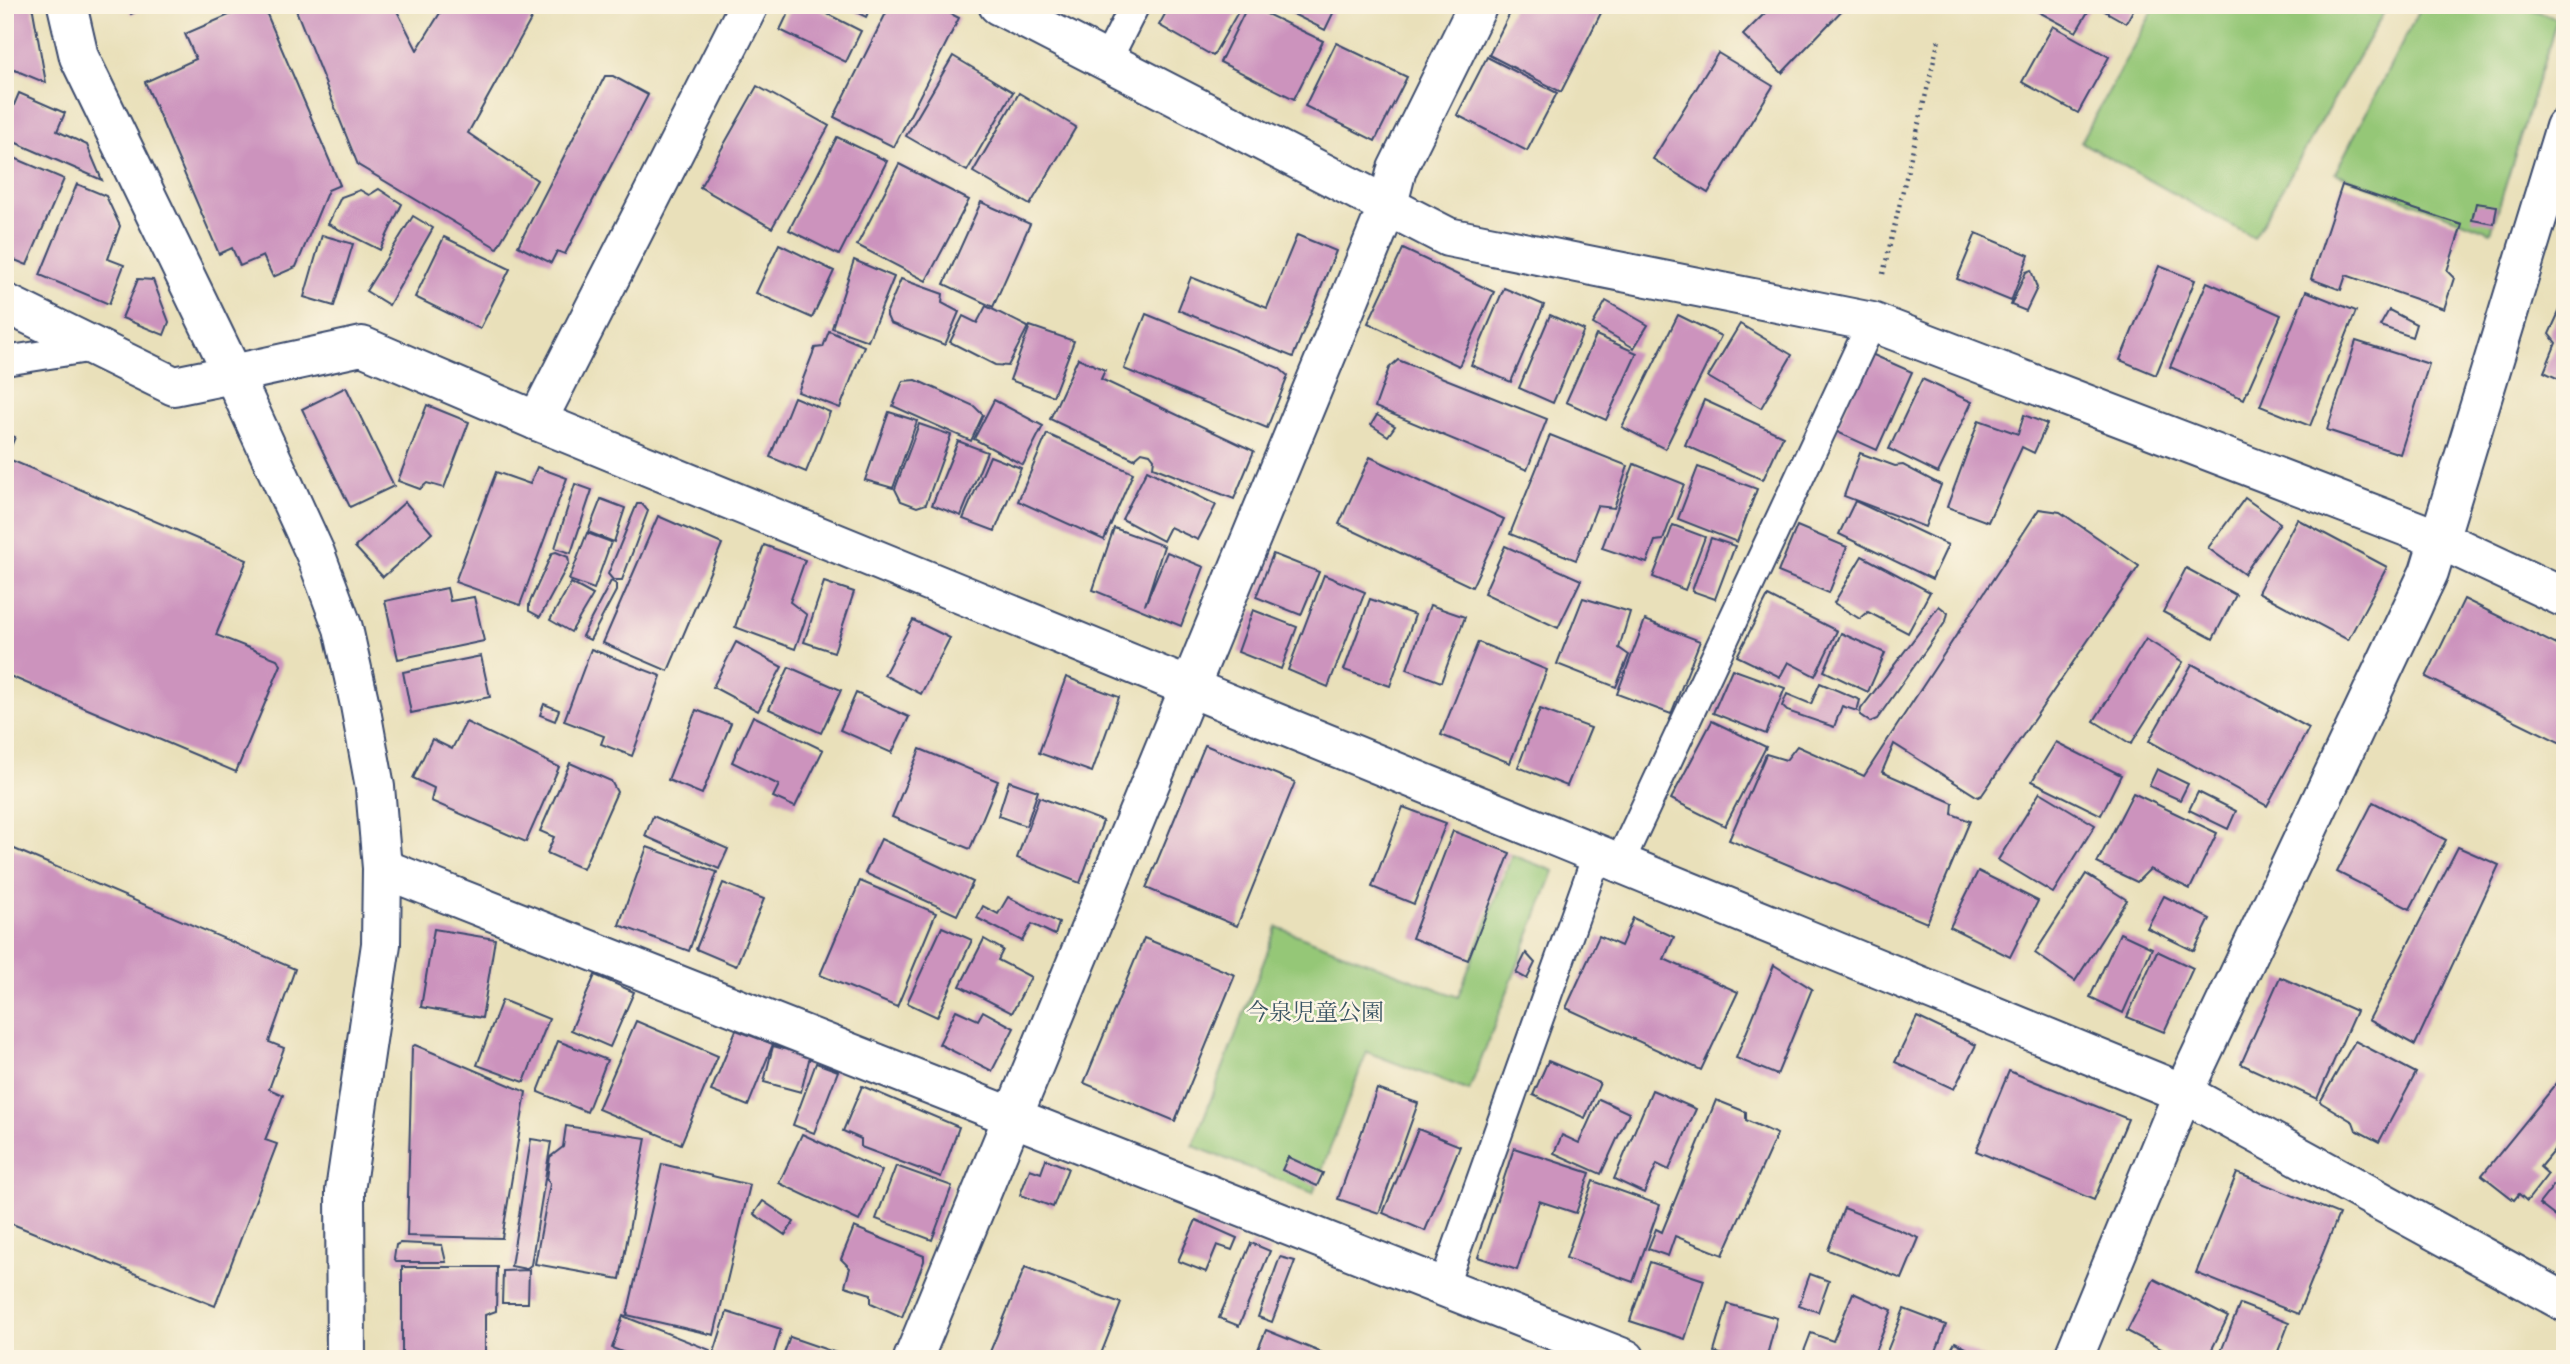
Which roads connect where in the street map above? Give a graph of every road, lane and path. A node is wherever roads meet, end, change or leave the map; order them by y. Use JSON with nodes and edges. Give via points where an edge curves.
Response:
{"nodes":[{"id":1,"x":67,"y":5,"type":"edge"},
{"id":2,"x":749,"y":5,"type":"edge"},
{"id":3,"x":998,"y":5,"type":"edge"},
{"id":4,"x":1135,"y":5,"type":"edge"},
{"id":5,"x":1478,"y":5,"type":"edge"},
{"id":6,"x":1940,"y":38,"type":"dead end"},
{"id":7,"x":1106,"y":62,"type":"junction"},
{"id":8,"x":2565,"y":127,"type":"edge"},
{"id":9,"x":1387,"y":208,"type":"junction"},
{"id":10,"x":5,"y":303,"type":"edge"},
{"id":11,"x":1872,"y":322,"type":"junction"},
{"id":12,"x":94,"y":347,"type":"junction"},
{"id":13,"x":5,"y":361,"type":"edge"},
{"id":14,"x":233,"y":374,"type":"junction"},
{"id":15,"x":537,"y":421,"type":"junction"},
{"id":16,"x":2441,"y":540,"type":"junction"},
{"id":17,"x":2565,"y":598,"type":"edge"},
{"id":18,"x":1189,"y":688,"type":"junction"},
{"id":19,"x":1608,"y":860,"type":"junction"},
{"id":20,"x":382,"y":868,"type":"junction"},
{"id":21,"x":2183,"y":1093,"type":"junction"},
{"id":22,"x":1011,"y":1116,"type":"junction"},
{"id":23,"x":1443,"y":1287,"type":"junction"},
{"id":24,"x":2565,"y":1302,"type":"edge"},
{"id":25,"x":346,"y":1359,"type":"edge"},
{"id":26,"x":913,"y":1359,"type":"edge"},
{"id":27,"x":1626,"y":1359,"type":"edge"},
{"id":28,"x":2073,"y":1359,"type":"edge"}],
"edges":[{"from":1,"to":14,"type":"street","via":[[79,57]]},
{"from":2,"to":15,"type":"street"},
{"from":3,"to":7,"type":"street"},
{"from":4,"to":7,"type":"lane"},
{"from":5,"to":9,"type":"street","via":[[1397,169]]},
{"from":6,"to":11,"type":"path"},
{"from":7,"to":9,"type":"street"},
{"from":8,"to":16,"type":"street"},
{"from":9,"to":11,"type":"street","via":[[1448,237]]},
{"from":9,"to":18,"type":"street"},
{"from":10,"to":12,"type":"street"},
{"from":11,"to":16,"type":"street"},
{"from":11,"to":19,"type":"lane"},
{"from":12,"to":13,"type":"lane"},
{"from":12,"to":14,"type":"street","via":[[174,386]]},
{"from":14,"to":15,"type":"street","via":[[362,346]]},
{"from":14,"to":20,"type":"street","via":[[315,554],[343,628],[374,787]]},
{"from":15,"to":18,"type":"street"},
{"from":16,"to":17,"type":"street"},
{"from":16,"to":21,"type":"street"},
{"from":18,"to":19,"type":"street"},
{"from":18,"to":22,"type":"street"},
{"from":19,"to":21,"type":"street"},
{"from":19,"to":23,"type":"lane"},
{"from":20,"to":22,"type":"street"},
{"from":20,"to":25,"type":"street","via":[[381,944],[345,1191]]},
{"from":21,"to":24,"type":"street"},
{"from":21,"to":28,"type":"street"},
{"from":22,"to":23,"type":"street"},
{"from":22,"to":26,"type":"street"},
{"from":23,"to":27,"type":"street"}]}
